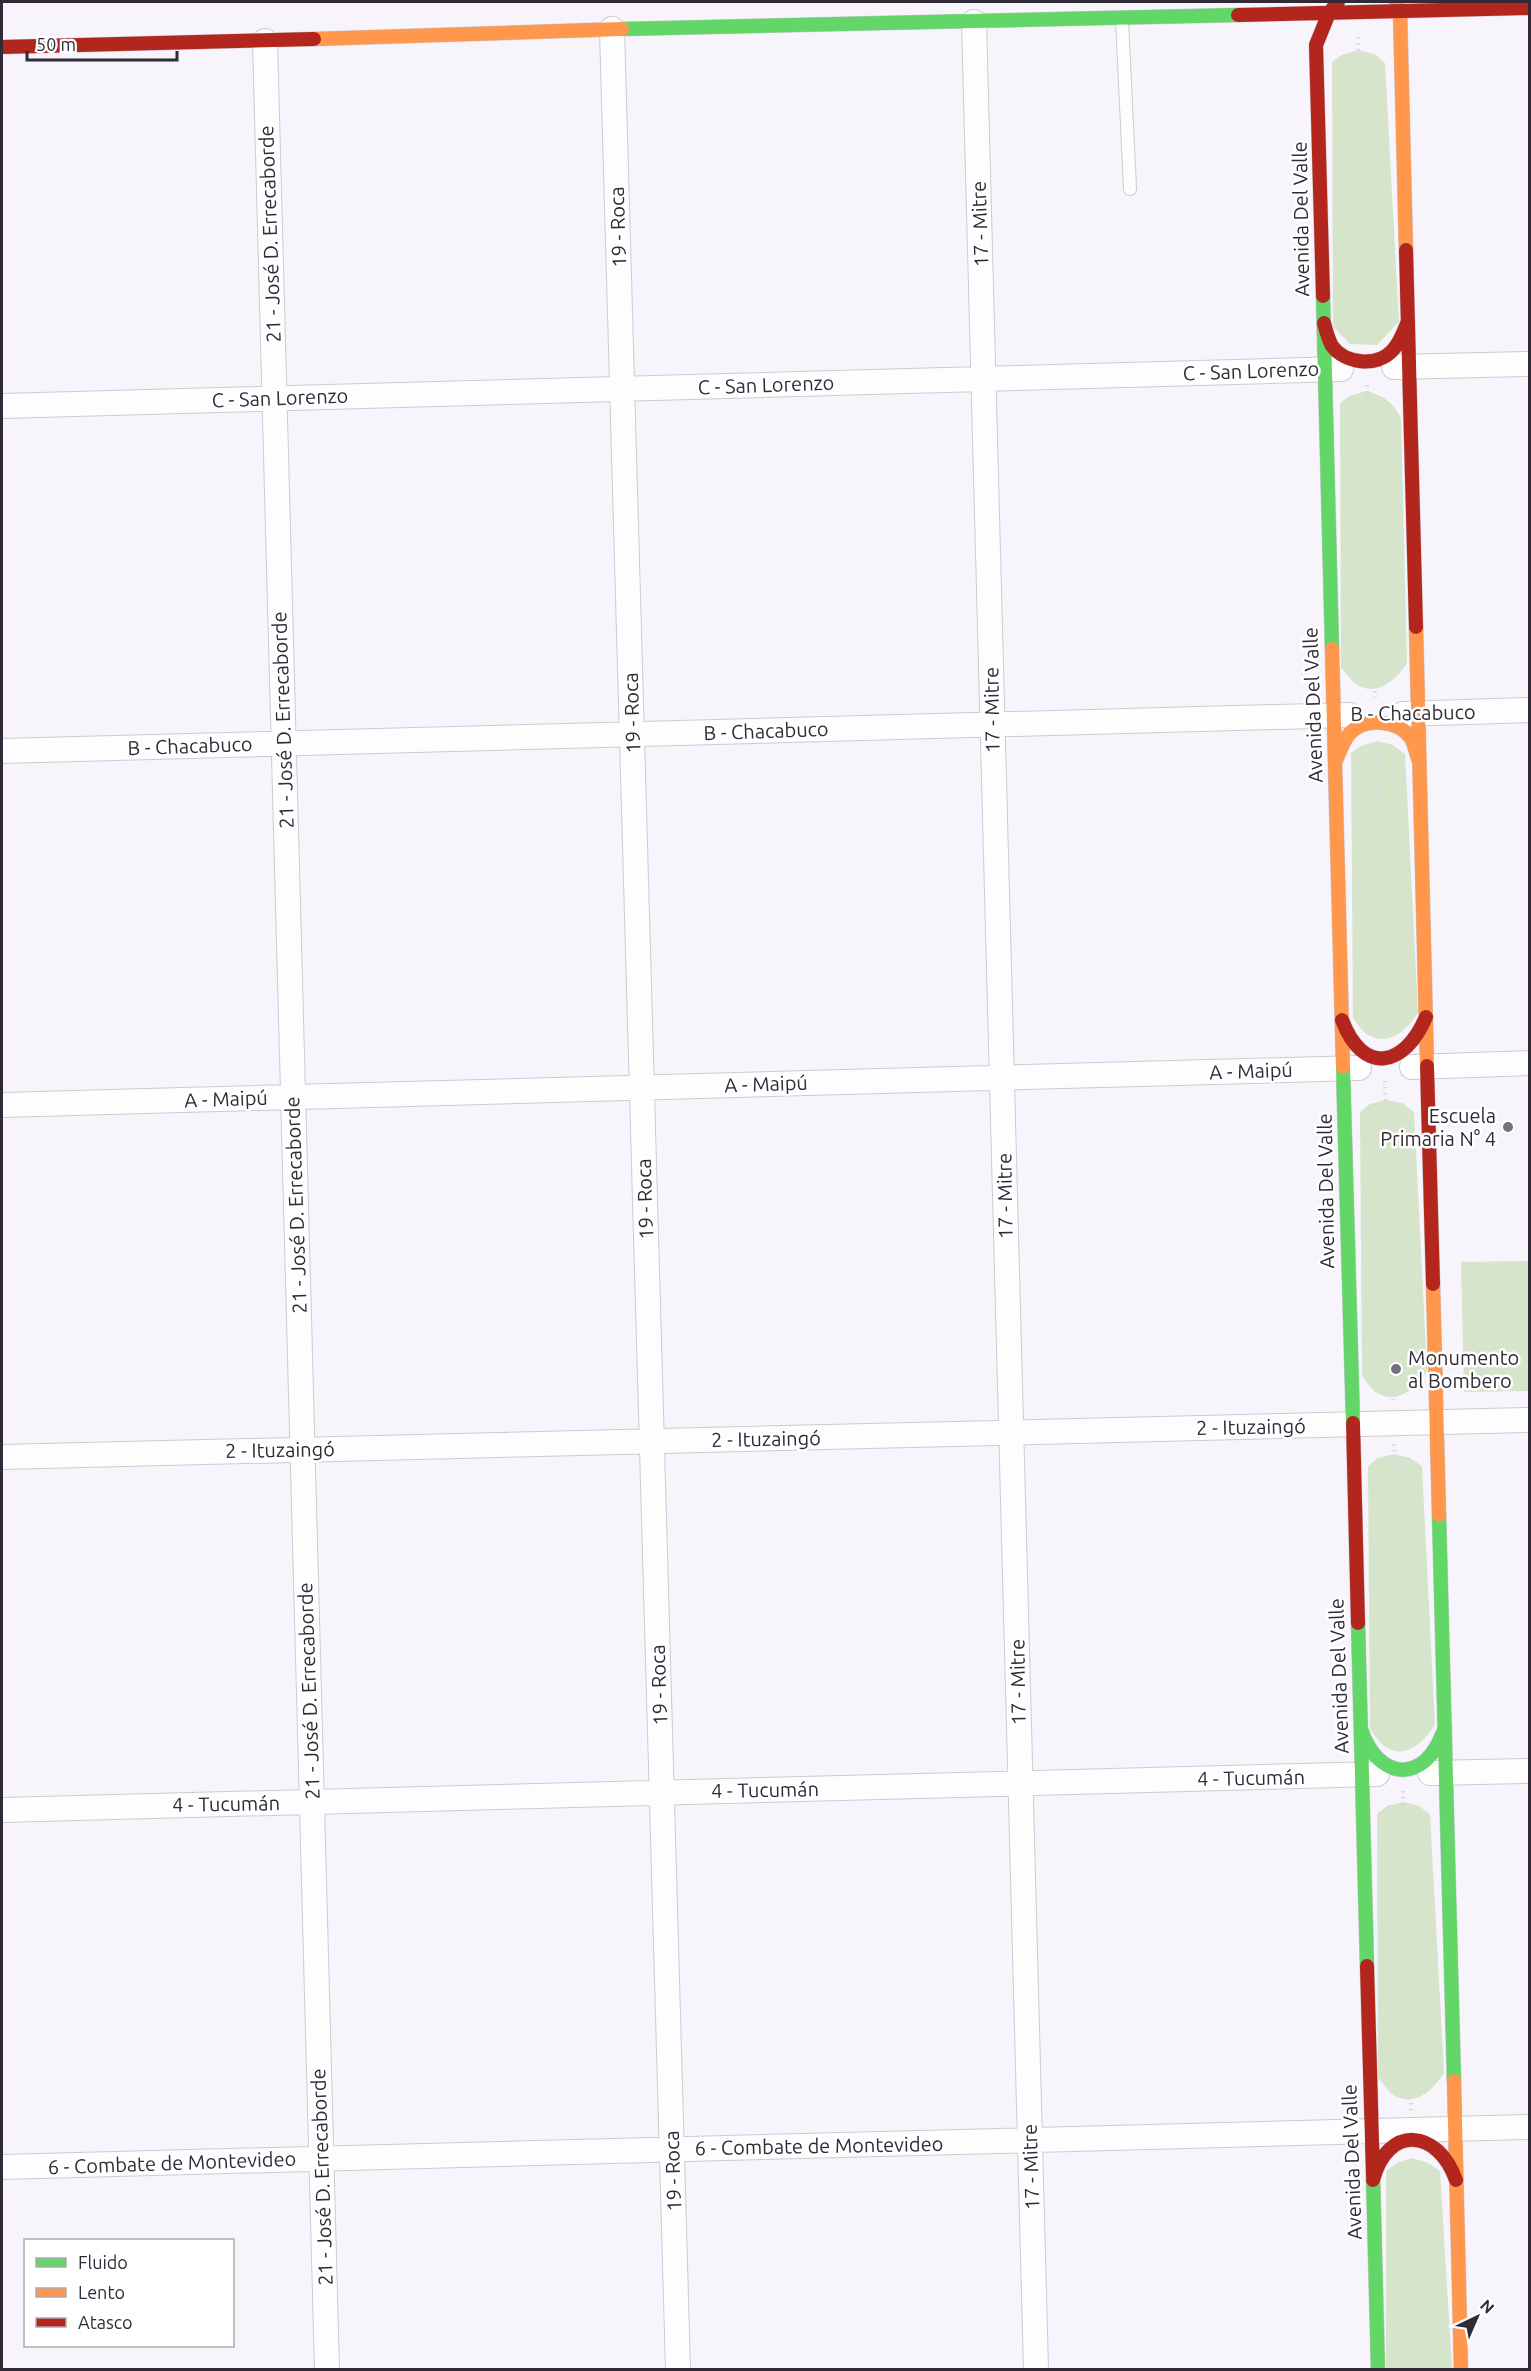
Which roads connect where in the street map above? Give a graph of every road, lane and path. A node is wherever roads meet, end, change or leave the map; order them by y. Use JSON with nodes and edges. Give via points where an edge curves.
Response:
{"nodes":[{"id":1,"x":1338,"y":2,"type":"edge"},
{"id":2,"x":1398,"y":6,"type":"edge"},
{"id":3,"x":1530,"y":8,"type":"edge"},
{"id":4,"x":1329,"y":13,"type":"junction"},
{"id":5,"x":1122,"y":18,"type":"junction"},
{"id":6,"x":975,"y":22,"type":"junction"},
{"id":7,"x":612,"y":29,"type":"junction"},
{"id":8,"x":265,"y":41,"type":"junction"},
{"id":9,"x":2,"y":47,"type":"edge"},
{"id":10,"x":1130,"y":189,"type":"dead end"},
{"id":11,"x":1323,"y":321,"type":"junction"},
{"id":12,"x":1408,"y":321,"type":"junction"},
{"id":13,"x":1530,"y":364,"type":"edge"},
{"id":14,"x":1409,"y":367,"type":"junction"},
{"id":15,"x":1324,"y":369,"type":"junction"},
{"id":16,"x":984,"y":379,"type":"junction"},
{"id":17,"x":622,"y":388,"type":"junction"},
{"id":18,"x":274,"y":398,"type":"junction"},
{"id":19,"x":2,"y":406,"type":"edge"},
{"id":20,"x":1530,"y":710,"type":"edge"},
{"id":21,"x":1418,"y":713,"type":"junction"},
{"id":22,"x":1333,"y":716,"type":"junction"},
{"id":23,"x":1376,"y":722,"type":"junction"},
{"id":24,"x":993,"y":724,"type":"junction"},
{"id":25,"x":632,"y":734,"type":"junction"},
{"id":26,"x":284,"y":743,"type":"junction"},
{"id":27,"x":2,"y":751,"type":"edge"},
{"id":28,"x":1419,"y":762,"type":"junction"},
{"id":29,"x":1335,"y":763,"type":"junction"},
{"id":30,"x":1426,"y":1017,"type":"junction"},
{"id":31,"x":1341,"y":1018,"type":"junction"},
{"id":32,"x":1384,"y":1062,"type":"junction"},
{"id":33,"x":1530,"y":1064,"type":"edge"},
{"id":34,"x":1428,"y":1066,"type":"junction"},
{"id":35,"x":1343,"y":1068,"type":"junction"},
{"id":36,"x":1002,"y":1078,"type":"junction"},
{"id":37,"x":642,"y":1088,"type":"junction"},
{"id":38,"x":293,"y":1097,"type":"junction"},
{"id":39,"x":2,"y":1105,"type":"edge"},
{"id":40,"x":1530,"y":1420,"type":"edge"},
{"id":41,"x":1437,"y":1422,"type":"junction"},
{"id":42,"x":1394,"y":1424,"type":"junction"},
{"id":43,"x":1352,"y":1425,"type":"junction"},
{"id":44,"x":1011,"y":1433,"type":"junction"},
{"id":45,"x":652,"y":1442,"type":"junction"},
{"id":46,"x":303,"y":1450,"type":"junction"},
{"id":47,"x":2,"y":1457,"type":"edge"},
{"id":48,"x":1360,"y":1727,"type":"junction"},
{"id":49,"x":1445,"y":1728,"type":"junction"},
{"id":50,"x":1403,"y":1771,"type":"junction"},
{"id":51,"x":1530,"y":1771,"type":"edge"},
{"id":52,"x":1446,"y":1773,"type":"junction"},
{"id":53,"x":1362,"y":1775,"type":"junction"},
{"id":54,"x":1021,"y":1784,"type":"junction"},
{"id":55,"x":662,"y":1793,"type":"junction"},
{"id":56,"x":312,"y":1802,"type":"junction"},
{"id":57,"x":2,"y":1810,"type":"edge"},
{"id":58,"x":1530,"y":2127,"type":"edge"},
{"id":59,"x":1455,"y":2129,"type":"junction"},
{"id":60,"x":1371,"y":2132,"type":"junction"},
{"id":61,"x":1412,"y":2135,"type":"junction"},
{"id":62,"x":1030,"y":2140,"type":"junction"},
{"id":63,"x":672,"y":2150,"type":"junction"},
{"id":64,"x":321,"y":2159,"type":"junction"},
{"id":65,"x":2,"y":2167,"type":"edge"},
{"id":66,"x":1372,"y":2180,"type":"junction"},
{"id":67,"x":1456,"y":2180,"type":"junction"},
{"id":68,"x":327,"y":2370,"type":"edge"},
{"id":69,"x":678,"y":2370,"type":"edge"},
{"id":70,"x":1036,"y":2370,"type":"edge"},
{"id":71,"x":1378,"y":2370,"type":"edge"},
{"id":72,"x":1418,"y":2370,"type":"edge"},
{"id":73,"x":1461,"y":2370,"type":"edge"}],
"edges":[{"from":1,"to":4,"type":"street","name":"Avenida Del Valle"},
{"from":2,"to":3,"type":"street"},
{"from":2,"to":4,"type":"street"},
{"from":2,"to":12,"type":"street"},
{"from":4,"to":5,"type":"street"},
{"from":4,"to":11,"type":"street","name":"Avenida Del Valle","via":[[1316,45]]},
{"from":5,"to":6,"type":"street"},
{"from":5,"to":10,"type":"lane"},
{"from":6,"to":7,"type":"street"},
{"from":6,"to":16,"type":"street","name":"17 - Mitre"},
{"from":7,"to":8,"type":"street"},
{"from":7,"to":17,"type":"street","name":"19 - Roca"},
{"from":8,"to":9,"type":"street"},
{"from":8,"to":18,"type":"street","name":"21 - José D. Errecaborde"},
{"from":11,"to":12,"type":"street","via":[[1332,345],[1347,359],[1366,362],[1387,356],[1400,341]]},
{"from":11,"to":15,"type":"street","name":"Avenida Del Valle"},
{"from":12,"to":14,"type":"street"},
{"from":13,"to":14,"type":"street","name":"C - San Lorenzo"},
{"from":14,"to":15,"type":"street","name":"C - San Lorenzo"},
{"from":14,"to":21,"type":"street"},
{"from":15,"to":16,"type":"street","name":"C - San Lorenzo"},
{"from":15,"to":22,"type":"street","name":"Avenida Del Valle"},
{"from":16,"to":17,"type":"street","name":"C - San Lorenzo"},
{"from":16,"to":24,"type":"street","name":"17 - Mitre"},
{"from":17,"to":18,"type":"street","name":"C - San Lorenzo"},
{"from":17,"to":25,"type":"street","name":"19 - Roca"},
{"from":18,"to":19,"type":"street","name":"C - San Lorenzo"},
{"from":18,"to":26,"type":"street","name":"21 - José D. Errecaborde"},
{"from":20,"to":21,"type":"street","name":"B - Chacabuco"},
{"from":21,"to":22,"type":"street","name":"B - Chacabuco"},
{"from":21,"to":28,"type":"street"},
{"from":22,"to":24,"type":"street","name":"B - Chacabuco"},
{"from":22,"to":29,"type":"street","name":"Avenida Del Valle"},
{"from":23,"to":28,"type":"street","via":[[1396,724],[1411,739]]},
{"from":23,"to":29,"type":"street","via":[[1356,728],[1343,743]]},
{"from":23,"to":32,"type":"path"},
{"from":24,"to":25,"type":"street","name":"B - Chacabuco"},
{"from":24,"to":36,"type":"street","name":"17 - Mitre"},
{"from":25,"to":26,"type":"street","name":"B - Chacabuco"},
{"from":25,"to":37,"type":"street","name":"19 - Roca"},
{"from":26,"to":27,"type":"street","name":"B - Chacabuco"},
{"from":26,"to":38,"type":"street","name":"21 - José D. Errecaborde"},
{"from":28,"to":30,"type":"street"},
{"from":29,"to":31,"type":"street","name":"Avenida Del Valle"},
{"from":30,"to":32,"type":"street","via":[[1405,1052]]},
{"from":30,"to":34,"type":"street"},
{"from":31,"to":32,"type":"street","via":[[1349,1041],[1364,1055]]},
{"from":31,"to":35,"type":"street","name":"Avenida Del Valle"},
{"from":32,"to":34,"type":"street","name":"A - Maipú"},
{"from":32,"to":35,"type":"street","name":"A - Maipú"},
{"from":32,"to":42,"type":"path"},
{"from":33,"to":34,"type":"street","name":"A - Maipú"},
{"from":34,"to":41,"type":"street"},
{"from":35,"to":36,"type":"street","name":"A - Maipú"},
{"from":35,"to":43,"type":"street","name":"Avenida Del Valle"},
{"from":36,"to":37,"type":"street","name":"A - Maipú"},
{"from":36,"to":44,"type":"street","name":"17 - Mitre"},
{"from":37,"to":38,"type":"street","name":"A - Maipú"},
{"from":37,"to":45,"type":"street","name":"19 - Roca"},
{"from":38,"to":39,"type":"street","name":"A - Maipú"},
{"from":38,"to":46,"type":"street","name":"21 - José D. Errecaborde"},
{"from":40,"to":41,"type":"street","name":"2 - Ituzaingó"},
{"from":41,"to":42,"type":"street","name":"2 - Ituzaingó"},
{"from":41,"to":49,"type":"street"},
{"from":42,"to":43,"type":"street","name":"2 - Ituzaingó"},
{"from":42,"to":50,"type":"path"},
{"from":43,"to":44,"type":"street","name":"2 - Ituzaingó"},
{"from":43,"to":48,"type":"street","name":"Avenida Del Valle"},
{"from":44,"to":45,"type":"street","name":"2 - Ituzaingó"},
{"from":44,"to":54,"type":"street","name":"17 - Mitre"},
{"from":45,"to":46,"type":"street","name":"2 - Ituzaingó"},
{"from":45,"to":55,"type":"street","name":"19 - Roca"},
{"from":46,"to":47,"type":"street","name":"2 - Ituzaingó"},
{"from":46,"to":56,"type":"street","name":"21 - José D. Errecaborde"},
{"from":48,"to":50,"type":"street","via":[[1369,1752],[1384,1766]]},
{"from":48,"to":53,"type":"street","name":"Avenida Del Valle"},
{"from":49,"to":50,"type":"street","via":[[1437,1748],[1424,1763]]},
{"from":49,"to":52,"type":"street"},
{"from":50,"to":52,"type":"street","name":"4 - Tucumán"},
{"from":50,"to":53,"type":"street","name":"4 - Tucumán"},
{"from":50,"to":61,"type":"path"},
{"from":51,"to":52,"type":"street","name":"4 - Tucumán"},
{"from":52,"to":59,"type":"street"},
{"from":53,"to":54,"type":"street","name":"4 - Tucumán"},
{"from":53,"to":60,"type":"street","name":"Avenida Del Valle"},
{"from":54,"to":55,"type":"street","name":"4 - Tucumán"},
{"from":54,"to":62,"type":"street","name":"17 - Mitre"},
{"from":55,"to":56,"type":"street","name":"4 - Tucumán"},
{"from":55,"to":63,"type":"street","name":"19 - Roca"},
{"from":56,"to":57,"type":"street","name":"4 - Tucumán"},
{"from":56,"to":64,"type":"street","name":"21 - José D. Errecaborde"},
{"from":58,"to":59,"type":"street","name":"6 - Combate de Montevideo"},
{"from":59,"to":61,"type":"street","name":"6 - Combate de Montevideo"},
{"from":59,"to":67,"type":"street"},
{"from":60,"to":61,"type":"street","name":"6 - Combate de Montevideo"},
{"from":60,"to":62,"type":"street","name":"6 - Combate de Montevideo"},
{"from":60,"to":66,"type":"street","name":"Avenida Del Valle"},
{"from":61,"to":66,"type":"street","via":[[1391,2146],[1379,2161]]},
{"from":61,"to":67,"type":"street","via":[[1431,2142],[1446,2157]]},
{"from":61,"to":72,"type":"path"},
{"from":62,"to":63,"type":"street","name":"6 - Combate de Montevideo"},
{"from":62,"to":70,"type":"street","name":"17 - Mitre"},
{"from":63,"to":64,"type":"street","name":"6 - Combate de Montevideo"},
{"from":63,"to":69,"type":"street","name":"19 - Roca"},
{"from":64,"to":65,"type":"street","name":"6 - Combate de Montevideo"},
{"from":64,"to":68,"type":"street","name":"21 - José D. Errecaborde"},
{"from":66,"to":71,"type":"street","name":"Avenida Del Valle"},
{"from":67,"to":73,"type":"street"}]}
